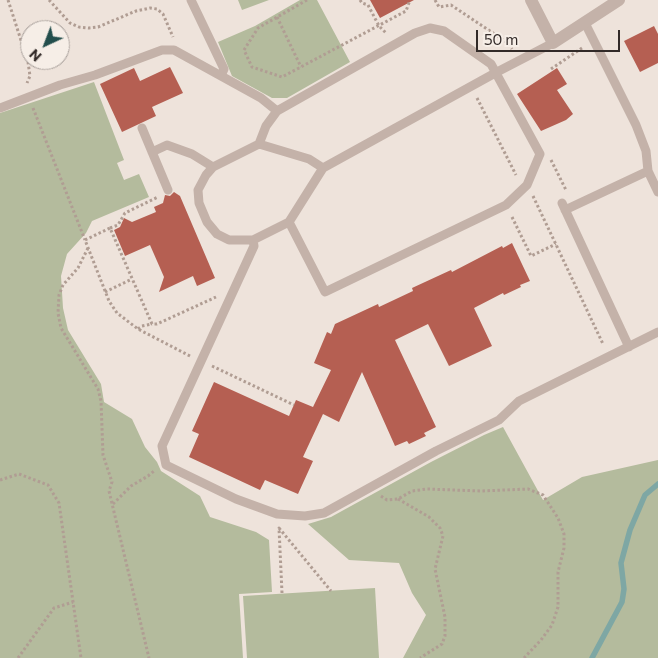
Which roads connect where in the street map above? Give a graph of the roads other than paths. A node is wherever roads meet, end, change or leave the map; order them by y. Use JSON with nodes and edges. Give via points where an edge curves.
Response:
{"nodes":[{"id":1,"x":192,"y":0,"type":"edge"},
{"id":2,"x":531,"y":0,"type":"edge"},
{"id":3,"x":620,"y":0,"type":"edge"},
{"id":4,"x":584,"y":24,"type":"junction"},
{"id":5,"x":553,"y":43,"type":"junction"},
{"id":6,"x":497,"y":72,"type":"junction"},
{"id":7,"x":221,"y":76,"type":"junction"},
{"id":8,"x":0,"y":108,"type":"edge"},
{"id":9,"x":277,"y":111,"type":"junction"},
{"id":10,"x":142,"y":128,"type":"dead end"},
{"id":11,"x":259,"y":144,"type":"junction"},
{"id":12,"x":152,"y":152,"type":"junction"},
{"id":13,"x":213,"y":167,"type":"junction"},
{"id":14,"x":323,"y":168,"type":"junction"},
{"id":15,"x":648,"y":171,"type":"junction"},
{"id":16,"x":168,"y":190,"type":"road end"},
{"id":17,"x":658,"y":192,"type":"edge"},
{"id":18,"x":289,"y":222,"type":"junction"},
{"id":19,"x":253,"y":240,"type":"junction"},
{"id":20,"x":658,"y":332,"type":"edge"},
{"id":21,"x":629,"y":347,"type":"junction"}],
"edges":[{"from":1,"to":7,"type":"lane","via":[[224,69]]},
{"from":2,"to":5,"type":"street"},
{"from":3,"to":4,"type":"street"},
{"from":4,"to":5,"type":"street"},
{"from":4,"to":15,"type":"lane","via":[[636,125],[646,151]]},
{"from":5,"to":6,"type":"lane"},
{"from":6,"to":9,"type":"lane","via":[[491,64],[444,31],[430,28],[415,33]]},
{"from":6,"to":14,"type":"lane"},
{"from":6,"to":18,"type":"lane","via":[[540,154],[527,185],[506,206],[324,292]]},
{"from":7,"to":8,"type":"lane","via":[[174,50],[162,50]]},
{"from":7,"to":9,"type":"lane","via":[[261,98]]},
{"from":9,"to":11,"type":"lane"},
{"from":10,"to":12,"type":"lane"},
{"from":11,"to":13,"type":"lane"},
{"from":11,"to":14,"type":"lane","via":[[309,160]]},
{"from":12,"to":13,"type":"lane","via":[[167,146],[192,154]]},
{"from":12,"to":16,"type":"lane"},
{"from":13,"to":19,"type":"lane","via":[[198,190],[207,222],[216,234],[229,240]]},
{"from":14,"to":18,"type":"lane"},
{"from":15,"to":17,"type":"lane"},
{"from":15,"to":21,"type":"lane","via":[[563,207]]},
{"from":18,"to":19,"type":"lane"},
{"from":19,"to":21,"type":"lane","via":[[254,246],[162,446],[166,465],[236,499],[277,514],[305,516],[324,513],[499,420],[519,401]]},
{"from":20,"to":21,"type":"lane"}]}
